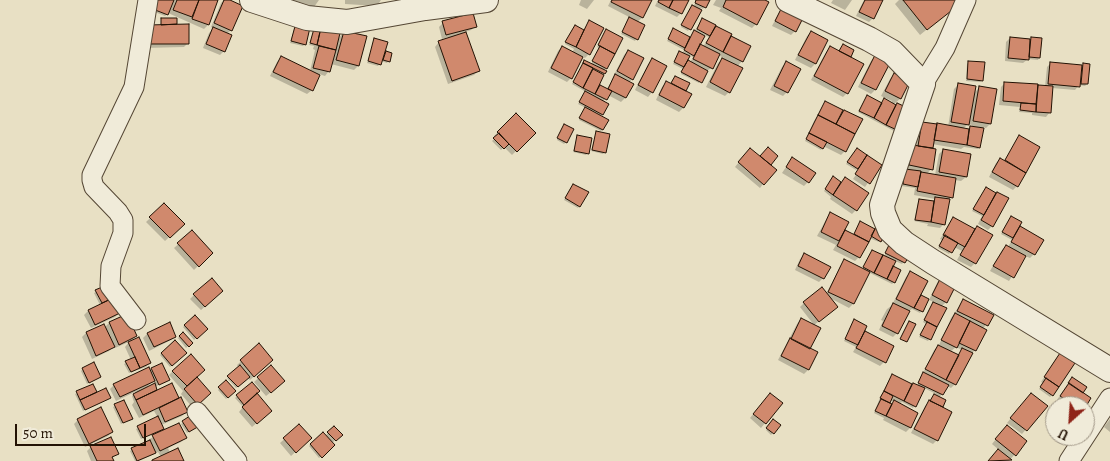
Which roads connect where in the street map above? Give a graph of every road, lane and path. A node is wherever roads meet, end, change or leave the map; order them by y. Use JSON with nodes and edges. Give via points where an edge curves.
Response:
{"nodes":[{"id":1,"x":148,"y":0,"type":"edge"},
{"id":2,"x":252,"y":0,"type":"edge"},
{"id":3,"x":486,"y":0,"type":"edge"},
{"id":4,"x":788,"y":0,"type":"edge"},
{"id":5,"x":966,"y":0,"type":"edge"},
{"id":6,"x":285,"y":5,"type":"edge"},
{"id":7,"x":922,"y":84,"type":"junction"},
{"id":8,"x":136,"y":320,"type":"dead end"},
{"id":9,"x":1110,"y":370,"type":"edge"},
{"id":10,"x":1110,"y":398,"type":"edge"},
{"id":11,"x":197,"y":412,"type":"dead end"},
{"id":12,"x":237,"y":461,"type":"edge"},
{"id":13,"x":1069,"y":461,"type":"edge"}],
"edges":[{"from":1,"to":8,"type":"street","via":[[134,87],[92,180],[94,187],[123,220],[123,233],[111,266],[110,286]]},
{"from":2,"to":6,"type":"street"},
{"from":3,"to":6,"type":"street","via":[[346,22],[307,18]]},
{"from":4,"to":7,"type":"street","via":[[892,52]]},
{"from":5,"to":7,"type":"street","via":[[946,48]]},
{"from":7,"to":9,"type":"street","via":[[882,205],[890,230],[922,255]]},
{"from":10,"to":13,"type":"street"},
{"from":11,"to":12,"type":"street"}]}
